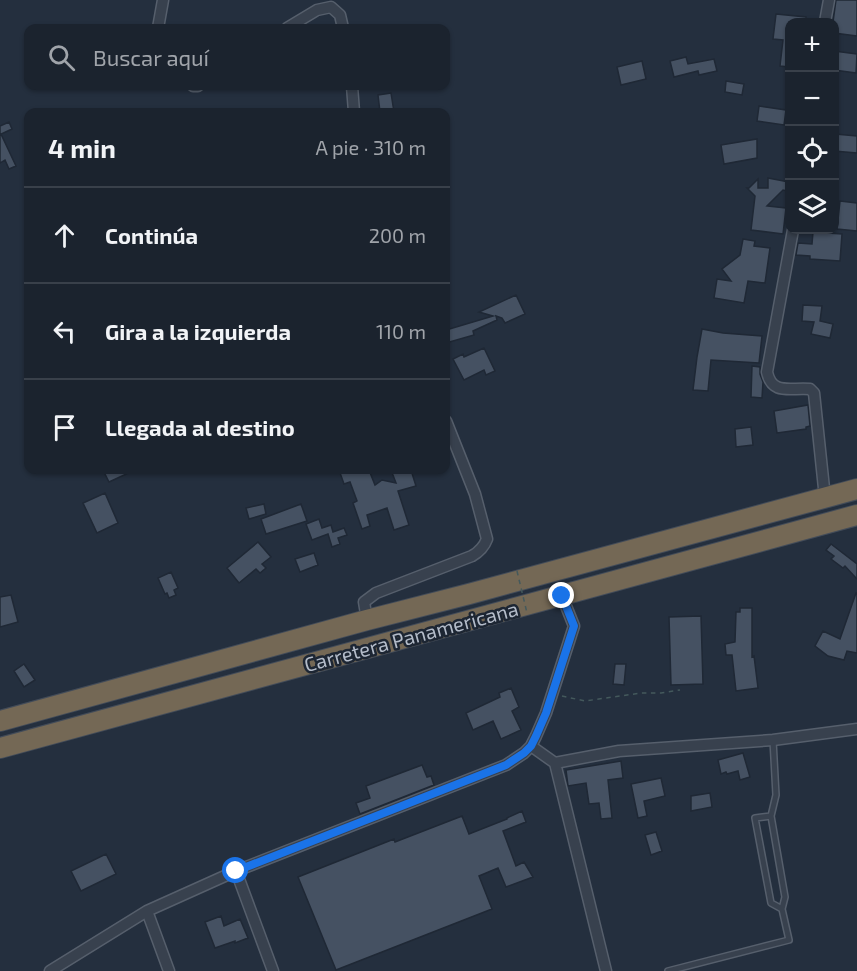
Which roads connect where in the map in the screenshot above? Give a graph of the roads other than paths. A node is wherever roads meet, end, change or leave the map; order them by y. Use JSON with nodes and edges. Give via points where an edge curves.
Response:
{"nodes":[{"id":1,"x":162,"y":0,"type":"edge"},
{"id":2,"x":829,"y":0,"type":"edge"},
{"id":3,"x":826,"y":18,"type":"edge"},
{"id":4,"x":159,"y":24,"type":"edge"},
{"id":5,"x":294,"y":24,"type":"edge"},
{"id":6,"x":342,"y":24,"type":"edge"},
{"id":7,"x":352,"y":90,"type":"edge"},
{"id":8,"x":354,"y":108,"type":"edge"},
{"id":9,"x":792,"y":234,"type":"edge"},
{"id":10,"x":450,"y":431,"type":"edge"},
{"id":11,"x":857,"y":489,"type":"edge"},
{"id":12,"x":825,"y":498,"type":"junction"},
{"id":13,"x":857,"y":515,"type":"edge"},
{"id":14,"x":470,"y":594,"type":"junction"},
{"id":15,"x":562,"y":596,"type":"junction"},
{"id":16,"x":367,"y":620,"type":"junction"},
{"id":17,"x":401,"y":639,"type":"junction"},
{"id":18,"x":260,"y":677,"type":"junction"},
{"id":19,"x":0,"y":721,"type":"edge"},
{"id":20,"x":857,"y":729,"type":"edge"},
{"id":21,"x":773,"y":740,"type":"junction"},
{"id":22,"x":531,"y":746,"type":"junction"},
{"id":23,"x":0,"y":748,"type":"edge"},
{"id":24,"x":555,"y":763,"type":"junction"},
{"id":25,"x":771,"y":816,"type":"junction"},
{"id":26,"x":236,"y":871,"type":"junction"},
{"id":27,"x":782,"y":909,"type":"junction"},
{"id":28,"x":147,"y":911,"type":"junction"},
{"id":29,"x":50,"y":971,"type":"edge"},
{"id":30,"x":169,"y":971,"type":"edge"},
{"id":31,"x":273,"y":971,"type":"edge"},
{"id":32,"x":606,"y":971,"type":"edge"},
{"id":33,"x":668,"y":971,"type":"edge"}],
"edges":[{"from":1,"to":4,"type":"street"},
{"from":2,"to":3,"type":"street"},
{"from":5,"to":6,"type":"street","via":[[317,10],[331,7],[340,15]]},
{"from":7,"to":8,"type":"street"},
{"from":9,"to":12,"type":"street","via":[[768,372],[772,385],[780,389],[810,389],[814,393]]},
{"from":10,"to":16,"type":"street","via":[[475,494],[485,544],[472,556],[376,592],[364,602]]},
{"from":11,"to":12,"type":"highway","name":"Carretera Panamericana"},
{"from":12,"to":14,"type":"highway","name":"Carretera Panamericana"},
{"from":13,"to":15,"type":"highway","name":"Carretera Panamericana"},
{"from":14,"to":16,"type":"highway","name":"Carretera Panamericana"},
{"from":14,"to":17,"type":"highway","via":[[449,607],[378,629],[385,640]]},
{"from":15,"to":17,"type":"highway","name":"Carretera Panamericana"},
{"from":15,"to":22,"type":"street","via":[[574,626]]},
{"from":16,"to":18,"type":"highway","via":[[375,632],[372,637]]},
{"from":16,"to":19,"type":"highway","name":"Carretera Panamericana"},
{"from":17,"to":18,"type":"highway","name":"Carretera Panamericana"},
{"from":18,"to":23,"type":"highway","name":"Carretera Panamericana"},
{"from":20,"to":21,"type":"street"},
{"from":21,"to":24,"type":"street","via":[[619,751]]},
{"from":21,"to":25,"type":"lane","via":[[776,795]]},
{"from":22,"to":24,"type":"street"},
{"from":22,"to":26,"type":"street","via":[[506,765]]},
{"from":24,"to":32,"type":"street"},
{"from":25,"to":27,"type":"lane","via":[[785,897]]},
{"from":25,"to":27,"type":"lane","via":[[755,818],[771,903]]},
{"from":26,"to":28,"type":"street"},
{"from":26,"to":31,"type":"street"},
{"from":27,"to":33,"type":"lane","via":[[789,940]]},
{"from":28,"to":29,"type":"street"},
{"from":28,"to":30,"type":"street"}]}
